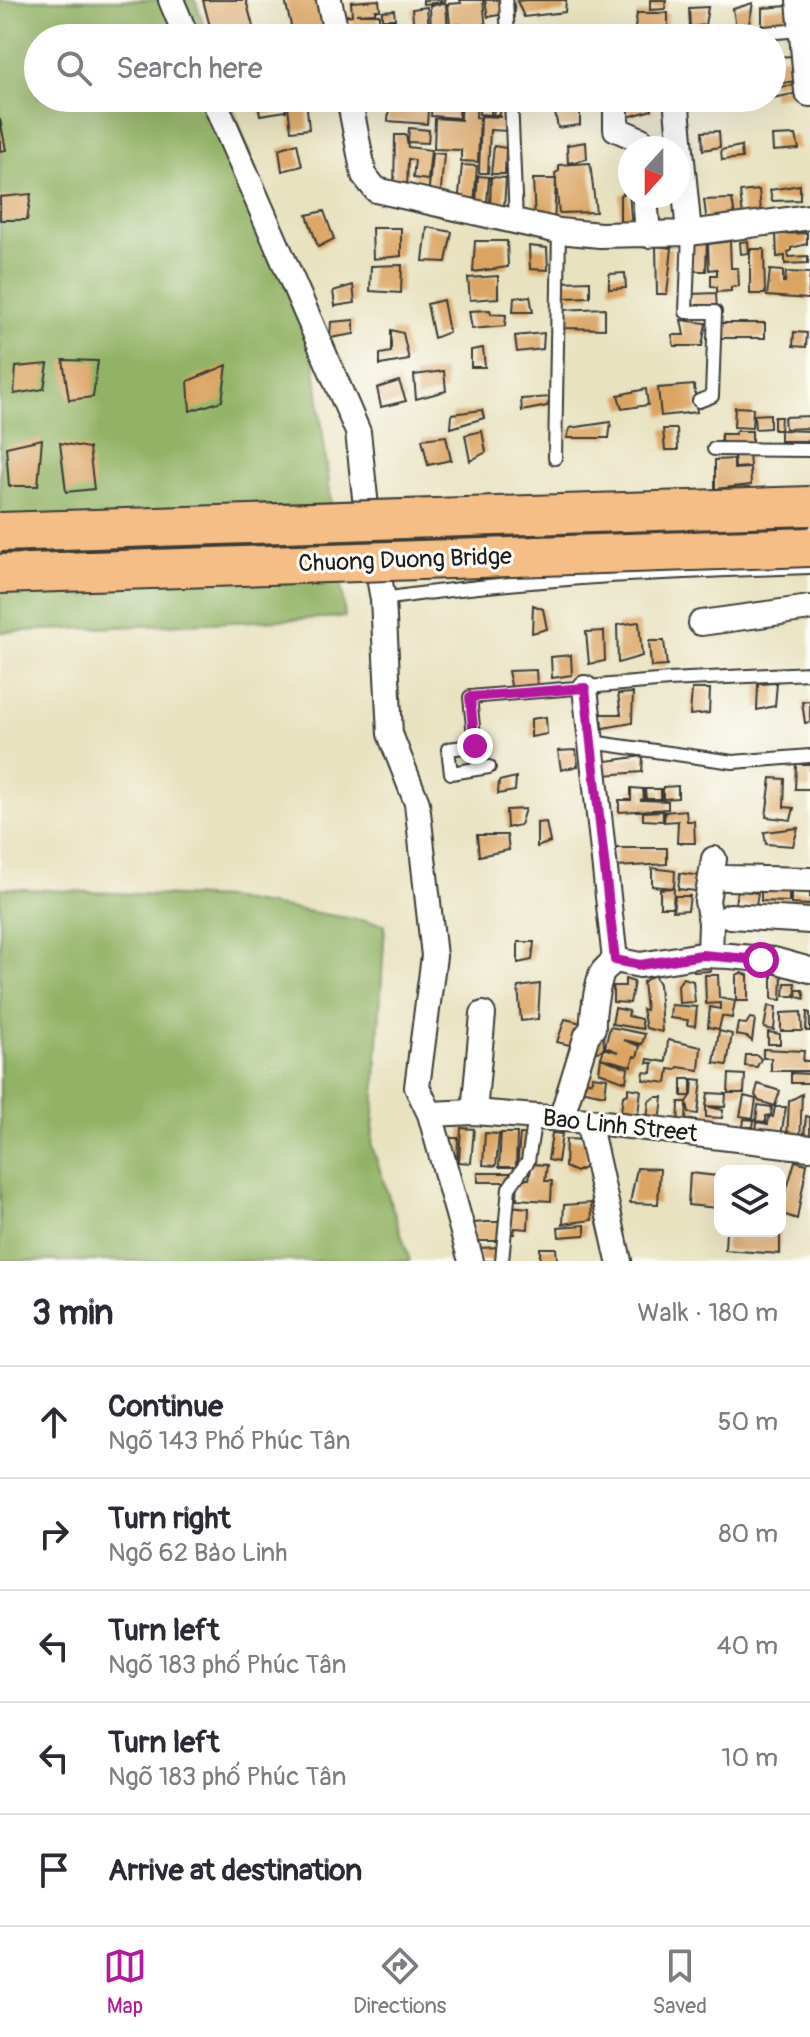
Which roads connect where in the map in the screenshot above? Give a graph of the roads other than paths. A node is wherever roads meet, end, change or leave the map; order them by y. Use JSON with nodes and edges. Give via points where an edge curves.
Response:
{"nodes":[{"id":1,"x":171,"y":0,"type":"edge"},
{"id":2,"x":329,"y":0,"type":"edge"},
{"id":3,"x":506,"y":0,"type":"edge"},
{"id":4,"x":806,"y":19,"type":"edge"},
{"id":5,"x":181,"y":24,"type":"edge"},
{"id":6,"x":334,"y":24,"type":"edge"},
{"id":7,"x":507,"y":24,"type":"edge"},
{"id":8,"x":777,"y":24,"type":"edge"},
{"id":9,"x":810,"y":91,"type":"edge"},
{"id":10,"x":219,"y":112,"type":"edge"},
{"id":11,"x":352,"y":112,"type":"edge"},
{"id":12,"x":512,"y":112,"type":"edge"},
{"id":13,"x":616,"y":112,"type":"edge"},
{"id":14,"x":677,"y":112,"type":"edge"},
{"id":15,"x":632,"y":136,"type":"edge"},
{"id":16,"x":646,"y":208,"type":"edge"},
{"id":17,"x":810,"y":217,"type":"edge"},
{"id":18,"x":516,"y":221,"type":"junction"},
{"id":19,"x":559,"y":231,"type":"junction"},
{"id":20,"x":689,"y":233,"type":"junction"},
{"id":21,"x":648,"y":235,"type":"junction"},
{"id":22,"x":699,"y":401,"type":"dead end"},
{"id":23,"x":714,"y":449,"type":"dead end"},
{"id":24,"x":810,"y":450,"type":"edge"},
{"id":25,"x":555,"y":458,"type":"dead end"},
{"id":26,"x":493,"y":503,"type":"dead end"},
{"id":27,"x":810,"y":506,"type":"edge"},
{"id":28,"x":366,"y":507,"type":"junction"},
{"id":29,"x":810,"y":527,"type":"edge"},
{"id":30,"x":0,"y":532,"type":"edge"},
{"id":31,"x":810,"y":547,"type":"edge"},
{"id":32,"x":0,"y":554,"type":"edge"},
{"id":33,"x":810,"y":567,"type":"edge"},
{"id":34,"x":0,"y":574,"type":"edge"},
{"id":35,"x":383,"y":599,"type":"junction"},
{"id":36,"x":810,"y":608,"type":"edge"},
{"id":37,"x":701,"y":623,"type":"dead end"},
{"id":38,"x":810,"y":673,"type":"edge"},
{"id":39,"x":585,"y":688,"type":"junction"},
{"id":40,"x":591,"y":742,"type":"junction"},
{"id":41,"x":810,"y":756,"type":"edge"},
{"id":42,"x":489,"y":767,"type":"dead end"},
{"id":43,"x":810,"y":880,"type":"edge"},
{"id":44,"x":730,"y":916,"type":"dead end"},
{"id":45,"x":810,"y":921,"type":"edge"},
{"id":46,"x":710,"y":955,"type":"junction"},
{"id":47,"x":615,"y":960,"type":"junction"},
{"id":48,"x":810,"y":970,"type":"edge"},
{"id":49,"x":483,"y":1014,"type":"dead end"},
{"id":50,"x":474,"y":1112,"type":"junction"},
{"id":51,"x":430,"y":1114,"type":"junction"},
{"id":52,"x":535,"y":1117,"type":"junction"},
{"id":53,"x":561,"y":1119,"type":"junction"},
{"id":54,"x":588,"y":1121,"type":"junction"},
{"id":55,"x":810,"y":1148,"type":"edge"},
{"id":56,"x":471,"y":1261,"type":"edge"},
{"id":57,"x":502,"y":1261,"type":"edge"},
{"id":58,"x":619,"y":1261,"type":"edge"}],
"edges":[{"from":1,"to":5,"type":"street"},
{"from":2,"to":6,"type":"street"},
{"from":3,"to":7,"type":"lane"},
{"from":4,"to":8,"type":"lane"},
{"from":4,"to":9,"type":"street"},
{"from":10,"to":28,"type":"street","via":[[358,432]]},
{"from":11,"to":18,"type":"street","via":[[364,175],[376,190]]},
{"from":12,"to":18,"type":"lane"},
{"from":13,"to":15,"type":"street","via":[[616,129]]},
{"from":14,"to":20,"type":"street"},
{"from":16,"to":21,"type":"street"},
{"from":17,"to":20,"type":"street"},
{"from":18,"to":19,"type":"street"},
{"from":19,"to":21,"type":"street"},
{"from":19,"to":25,"type":"lane"},
{"from":20,"to":21,"type":"street"},
{"from":20,"to":22,"type":"lane","via":[[686,312],[715,312],[712,396]]},
{"from":23,"to":24,"type":"lane"},
{"from":26,"to":28,"type":"lane"},
{"from":27,"to":30,"type":"main road","name":"Chuong Duong Bridge","bridge":true},
{"from":28,"to":35,"type":"street"},
{"from":29,"to":32,"type":"main road","name":"Chuong Duong Bridge"},
{"from":31,"to":34,"type":"main road","name":"Chuong Duong Bridge","bridge":true},
{"from":33,"to":35,"type":"lane","via":[[624,574]]},
{"from":35,"to":51,"type":"street","via":[[390,734],[417,803],[434,956],[417,1087]]},
{"from":36,"to":37,"type":"street"},
{"from":38,"to":39,"type":"lane"},
{"from":39,"to":40,"type":"street"},
{"from":39,"to":42,"type":"lane","via":[[470,697],[478,746],[448,749],[451,773]]},
{"from":40,"to":41,"type":"lane","via":[[733,762]]},
{"from":40,"to":47,"type":"street"},
{"from":43,"to":46,"type":"street","via":[[720,868],[707,901]]},
{"from":44,"to":45,"type":"street"},
{"from":46,"to":47,"type":"street","via":[[640,965]]},
{"from":46,"to":48,"type":"street","via":[[774,960]]},
{"from":47,"to":53,"type":"street","via":[[602,973],[593,1028]]},
{"from":49,"to":50,"type":"street"},
{"from":50,"to":51,"type":"street","name":"Bao Linh Street"},
{"from":50,"to":52,"type":"street","name":"Bao Linh Street"},
{"from":51,"to":56,"type":"street"},
{"from":52,"to":53,"type":"street","name":"Bao Linh Street"},
{"from":52,"to":57,"type":"lane","via":[[528,1161],[509,1188]]},
{"from":53,"to":54,"type":"street","name":"Bao Linh Street"},
{"from":54,"to":55,"type":"street","name":"Bao Linh Street"},
{"from":54,"to":58,"type":"street"}]}
